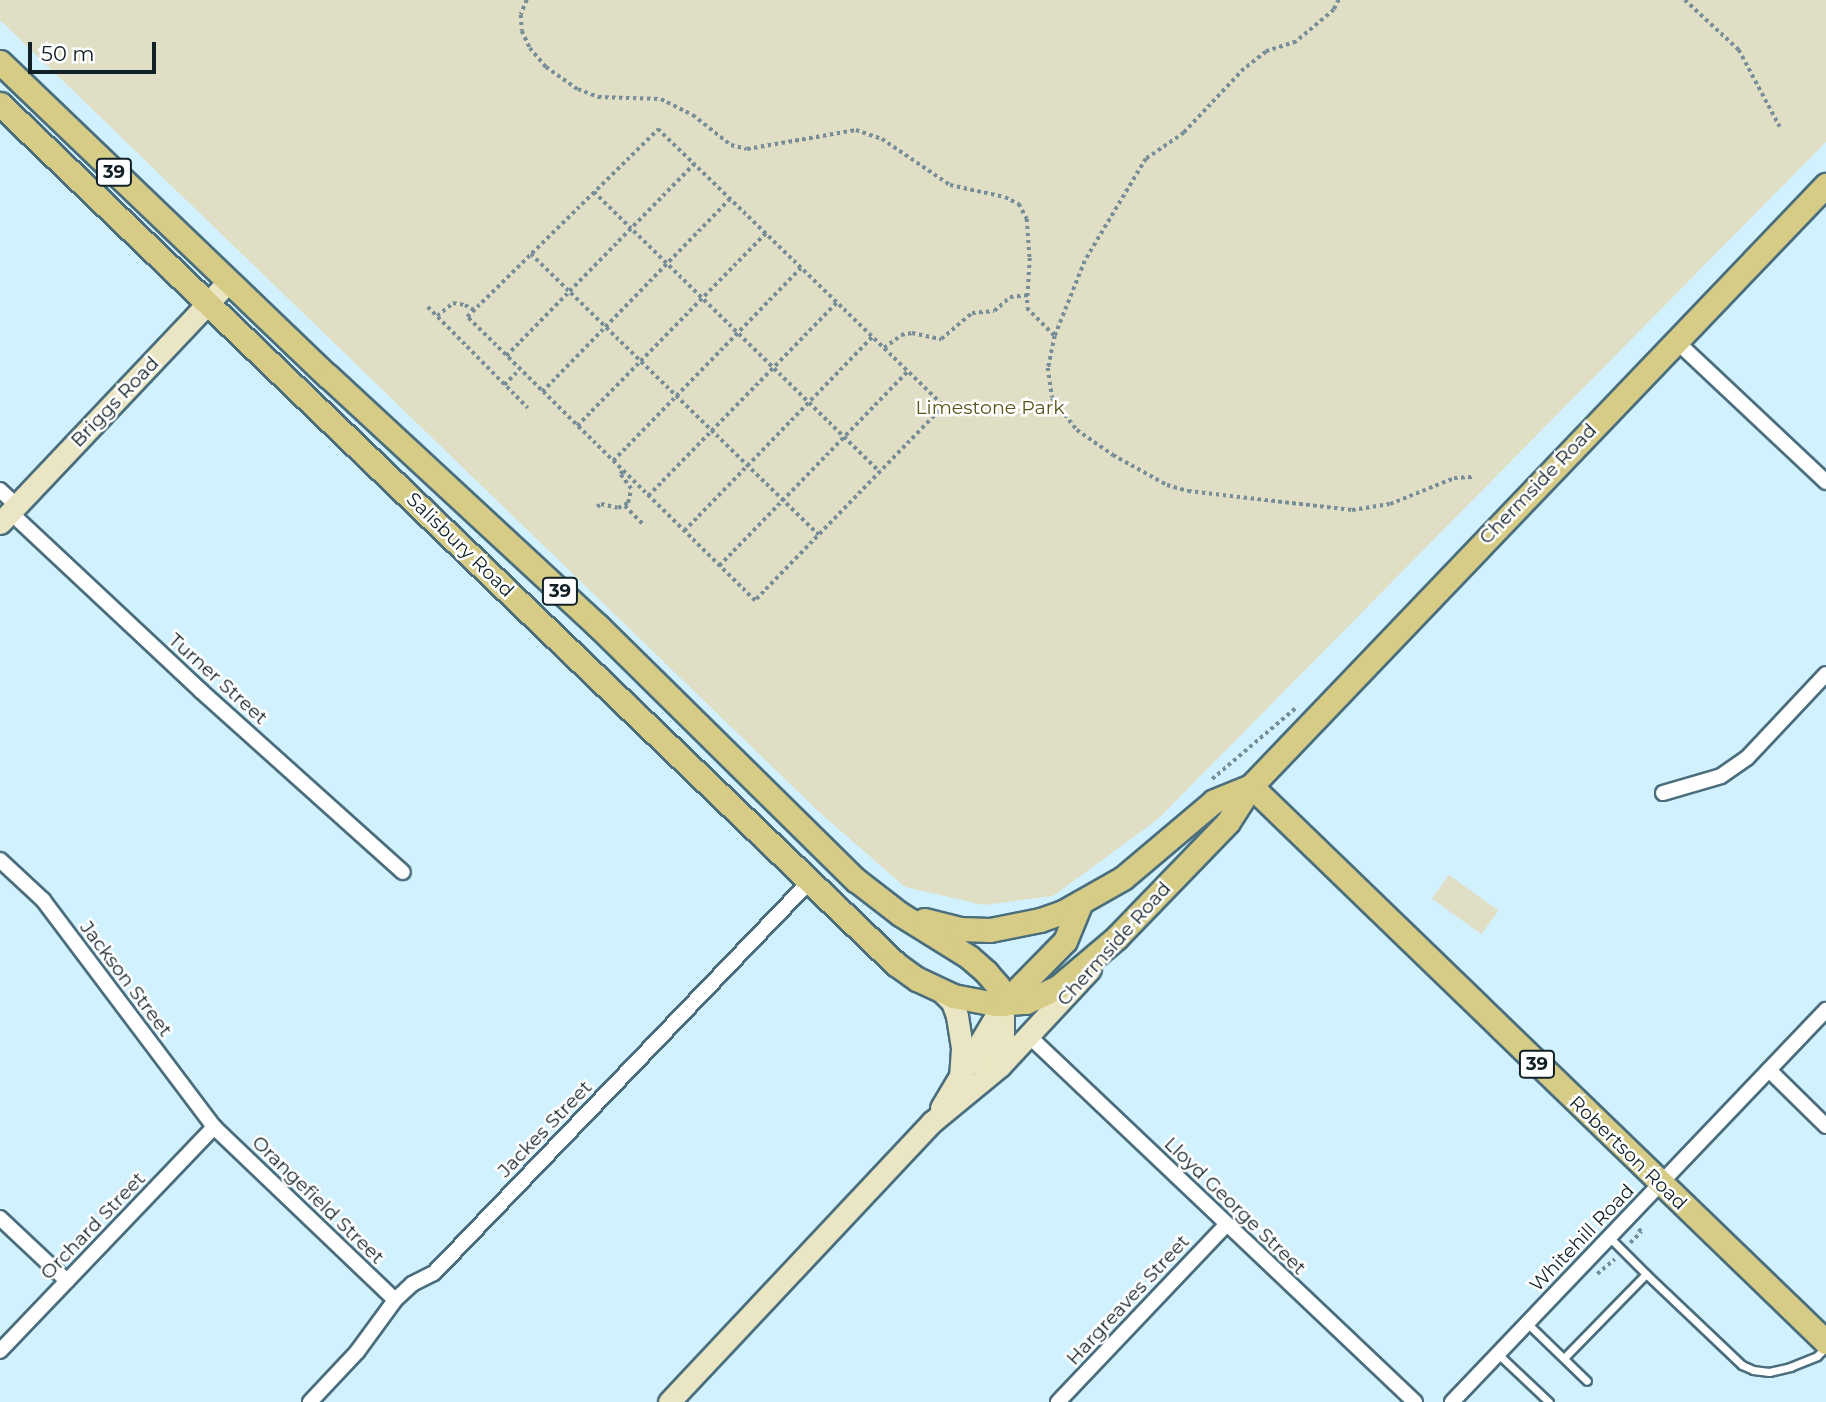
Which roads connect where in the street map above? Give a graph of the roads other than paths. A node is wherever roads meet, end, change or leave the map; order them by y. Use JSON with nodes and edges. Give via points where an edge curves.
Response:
{"nodes":[{"id":1,"x":0,"y":62,"type":"edge"},
{"id":2,"x":1,"y":106,"type":"edge"},
{"id":3,"x":1826,"y":185,"type":"edge"},
{"id":4,"x":229,"y":281,"type":"junction"},
{"id":5,"x":208,"y":303,"type":"junction"},
{"id":6,"x":1676,"y":341,"type":"junction"},
{"id":7,"x":1826,"y":482,"type":"edge"},
{"id":8,"x":0,"y":490,"type":"edge"},
{"id":9,"x":9,"y":513,"type":"edge"},
{"id":10,"x":1826,"y":674,"type":"edge"},
{"id":11,"x":1251,"y":786,"type":"junction"},
{"id":12,"x":1663,"y":793,"type":"dead end"},
{"id":13,"x":833,"y":858,"type":"junction"},
{"id":14,"x":0,"y":860,"type":"edge"},
{"id":15,"x":403,"y":872,"type":"dead end"},
{"id":16,"x":810,"y":881,"type":"junction"},
{"id":17,"x":1085,"y":900,"type":"junction"},
{"id":18,"x":887,"y":905,"type":"junction"},
{"id":19,"x":1116,"y":938,"type":"junction"},
{"id":20,"x":941,"y":991,"type":"junction"},
{"id":21,"x":1003,"y":1004,"type":"junction"},
{"id":22,"x":1826,"y":1010,"type":"edge"},
{"id":23,"x":1029,"y":1036,"type":"junction"},
{"id":24,"x":1769,"y":1070,"type":"junction"},
{"id":25,"x":963,"y":1085,"type":"junction"},
{"id":26,"x":1826,"y":1126,"type":"edge"},
{"id":27,"x":214,"y":1127,"type":"junction"},
{"id":28,"x":1660,"y":1184,"type":"junction"},
{"id":29,"x":0,"y":1218,"type":"edge"},
{"id":30,"x":1226,"y":1225,"type":"junction"},
{"id":31,"x":1609,"y":1237,"type":"junction"},
{"id":32,"x":1646,"y":1274,"type":"junction"},
{"id":33,"x":67,"y":1281,"type":"junction"},
{"id":34,"x":395,"y":1300,"type":"junction"},
{"id":35,"x":1527,"y":1323,"type":"junction"},
{"id":36,"x":1826,"y":1344,"type":"edge"},
{"id":37,"x":0,"y":1351,"type":"edge"},
{"id":38,"x":1498,"y":1354,"type":"junction"},
{"id":39,"x":1564,"y":1358,"type":"junction"},
{"id":40,"x":1587,"y":1381,"type":"dead end"},
{"id":41,"x":310,"y":1402,"type":"edge"},
{"id":42,"x":669,"y":1402,"type":"edge"},
{"id":43,"x":1058,"y":1402,"type":"edge"},
{"id":44,"x":1415,"y":1402,"type":"edge"},
{"id":45,"x":1452,"y":1402,"type":"edge"},
{"id":46,"x":1549,"y":1402,"type":"edge"}],
"edges":[{"from":1,"to":4,"type":"main road","name":"Salisbury Road","number":"39"},
{"from":2,"to":5,"type":"main road","name":"Salisbury Road","number":"39"},
{"from":3,"to":6,"type":"main road","name":"Chermside Road"},
{"from":4,"to":5,"type":"street","name":"Briggs Road"},
{"from":4,"to":13,"type":"main road","name":"Salisbury Road","number":"39","via":[[598,626]]},
{"from":5,"to":9,"type":"street","name":"Briggs Road"},
{"from":5,"to":16,"type":"main road","name":"Salisbury Road","number":"39"},
{"from":6,"to":7,"type":"street"},
{"from":6,"to":11,"type":"main road","name":"Chermside Road"},
{"from":8,"to":9,"type":"street","name":"Turner Street"},
{"from":9,"to":15,"type":"street","name":"Turner Street"},
{"from":10,"to":12,"type":"street","via":[[1747,758],[1721,776]]},
{"from":11,"to":17,"type":"main road","name":"Chermside Road","number":"39","via":[[1214,801],[1123,878]]},
{"from":11,"to":19,"type":"main road","name":"Chermside Road","number":"39","via":[[1228,822]]},
{"from":11,"to":28,"type":"main road","name":"Robertson Road","number":"39"},
{"from":13,"to":16,"type":"main road"},
{"from":13,"to":18,"type":"main road","name":"Salisbury Road","number":"39"},
{"from":14,"to":27,"type":"street","name":"Jackson Street","via":[[43,900]]},
{"from":16,"to":20,"type":"main road","name":"Salisbury Road","number":"39","via":[[896,964]]},
{"from":16,"to":34,"type":"street","name":"Jackes Street","via":[[434,1273]]},
{"from":17,"to":18,"type":"main road","name":"Salisbury Road","number":"39","via":[[1040,920],[990,930],[941,925]]},
{"from":17,"to":21,"type":"main road","name":"Chermside Road","via":[[1065,941]]},
{"from":18,"to":21,"type":"main road","name":"Salisbury Road","via":[[969,957],[998,986]]},
{"from":19,"to":21,"type":"main road","name":"Salisbury Road","number":"39","via":[[1058,988],[1026,1002]]},
{"from":19,"to":23,"type":"street","name":"Chermside Road"},
{"from":20,"to":21,"type":"main road","name":"Salisbury Road","number":"39"},
{"from":20,"to":25,"type":"street","via":[[957,1016]]},
{"from":21,"to":25,"type":"street","name":"Chermside Road"},
{"from":22,"to":24,"type":"street","name":"Whitehill Road"},
{"from":23,"to":25,"type":"street","name":"Chermside Road"},
{"from":23,"to":30,"type":"street","name":"Lloyd George Street"},
{"from":24,"to":26,"type":"street"},
{"from":24,"to":28,"type":"street","name":"Whitehill Road"},
{"from":25,"to":42,"type":"street","name":"Chermside Road"},
{"from":27,"to":33,"type":"street","name":"Orchard Street"},
{"from":27,"to":34,"type":"street","name":"Orangefield Street"},
{"from":28,"to":31,"type":"street","name":"Whitehill Road"},
{"from":28,"to":36,"type":"main road","name":"Robertson Road","number":"39"},
{"from":29,"to":33,"type":"street"},
{"from":30,"to":43,"type":"street","name":"Hargreaves Street"},
{"from":30,"to":44,"type":"street","name":"Lloyd George Street"},
{"from":31,"to":32,"type":"lane"},
{"from":31,"to":35,"type":"street","name":"Whitehill Road"},
{"from":32,"to":36,"type":"lane","via":[[1742,1365],[1753,1370],[1790,1367],[1817,1356]]},
{"from":32,"to":39,"type":"lane"},
{"from":33,"to":37,"type":"street","name":"Orchard Street"},
{"from":34,"to":41,"type":"street","name":"Jackes Street","via":[[357,1352]]},
{"from":35,"to":38,"type":"street","name":"Whitehill Road"},
{"from":35,"to":39,"type":"lane"},
{"from":38,"to":45,"type":"street","name":"Whitehill Road"},
{"from":38,"to":46,"type":"lane"},
{"from":39,"to":40,"type":"lane"}]}
